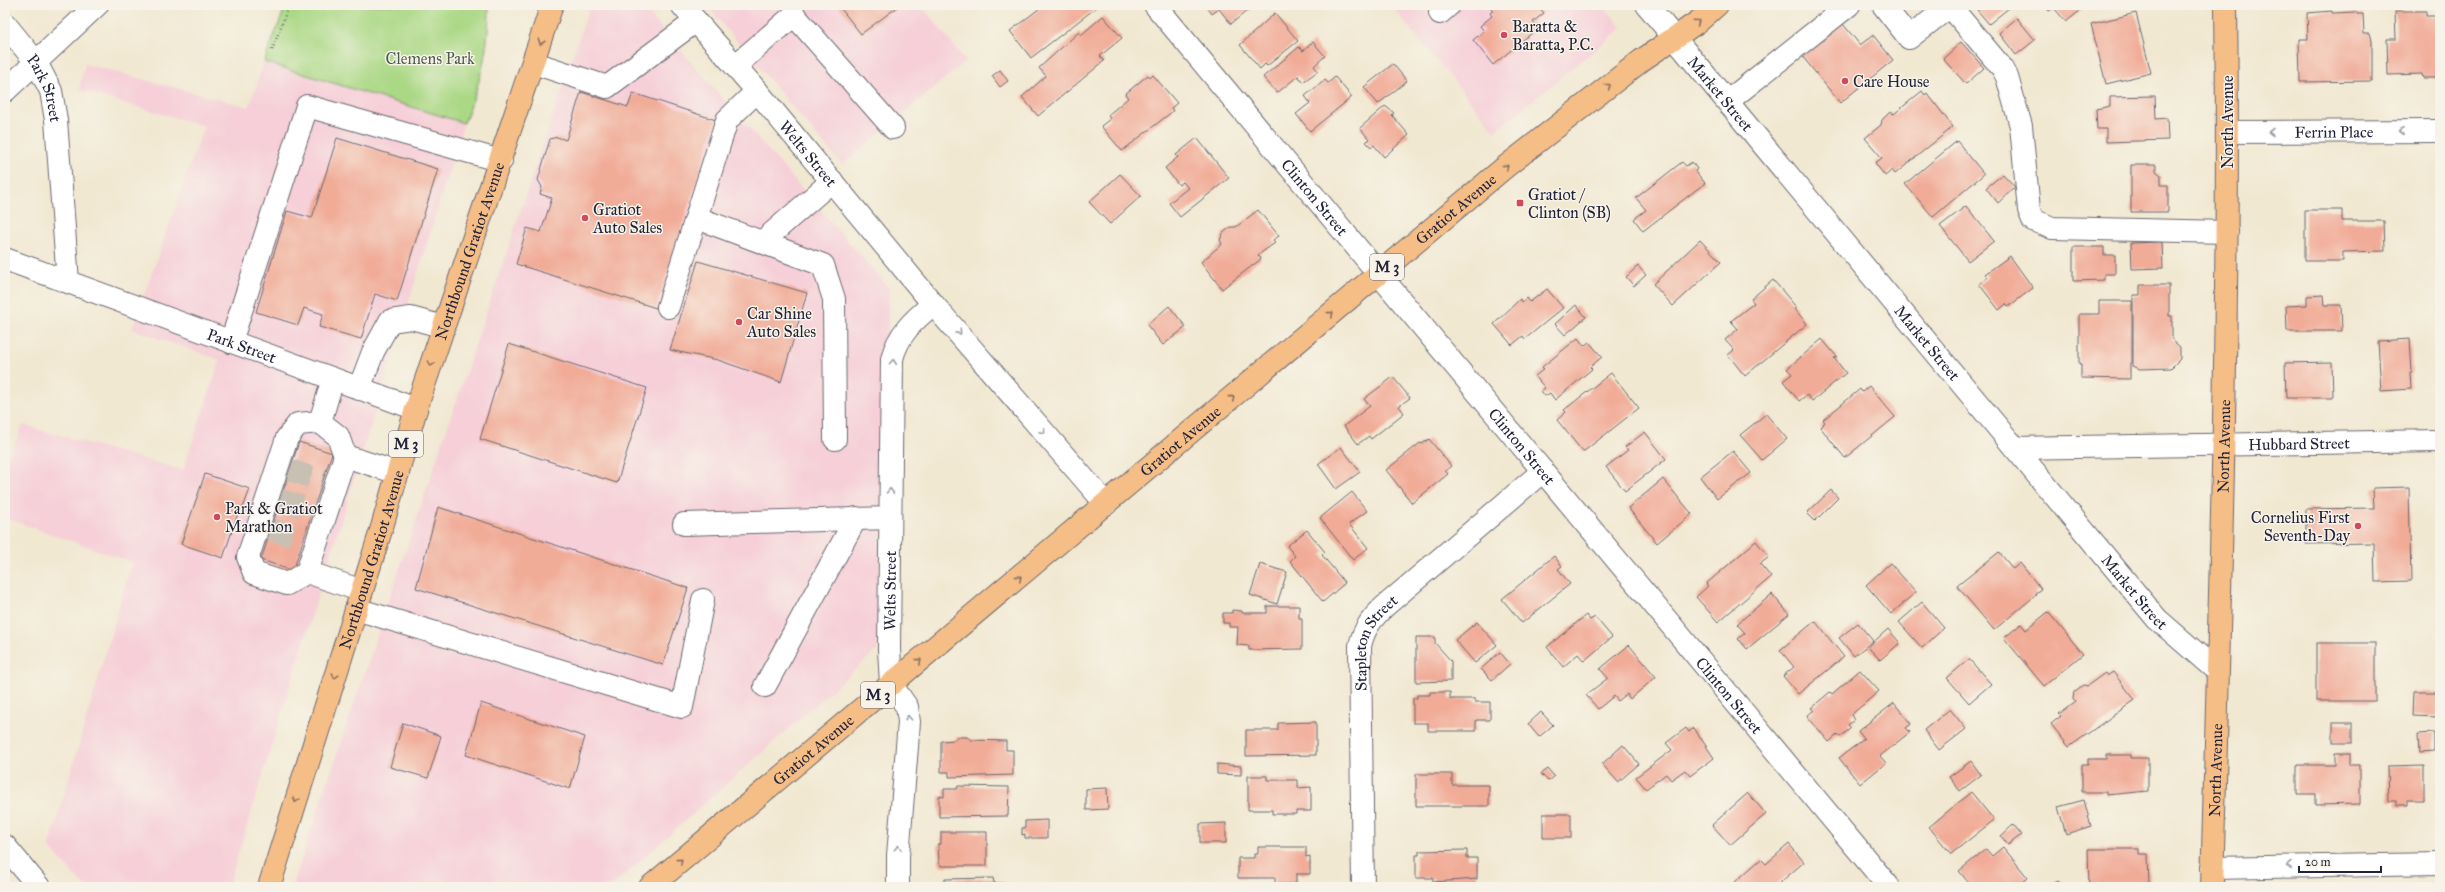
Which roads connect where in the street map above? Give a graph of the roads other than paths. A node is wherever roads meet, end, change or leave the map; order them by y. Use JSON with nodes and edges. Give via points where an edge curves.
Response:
{"nodes":[{"id":1,"x":97,"y":5,"type":"edge"},
{"id":2,"x":552,"y":5,"type":"edge"},
{"id":3,"x":682,"y":5,"type":"edge"},
{"id":4,"x":1154,"y":5,"type":"edge"},
{"id":5,"x":1647,"y":5,"type":"edge"},
{"id":6,"x":1717,"y":5,"type":"edge"},
{"id":7,"x":1849,"y":5,"type":"edge"},
{"id":8,"x":1883,"y":5,"type":"edge"},
{"id":9,"x":1949,"y":5,"type":"edge"},
{"id":10,"x":2226,"y":5,"type":"edge"},
{"id":11,"x":794,"y":10,"type":"edge"},
{"id":12,"x":696,"y":21,"type":"junction"},
{"id":13,"x":5,"y":24,"type":"edge"},
{"id":14,"x":1674,"y":38,"type":"junction"},
{"id":15,"x":36,"y":62,"type":"junction"},
{"id":16,"x":534,"y":63,"type":"junction"},
{"id":17,"x":735,"y":66,"type":"junction"},
{"id":18,"x":5,"y":91,"type":"edge"},
{"id":19,"x":757,"y":91,"type":"junction"},
{"id":20,"x":1728,"y":101,"type":"junction"},
{"id":21,"x":894,"y":128,"type":"dead end"},
{"id":22,"x":2440,"y":131,"type":"edge"},
{"id":23,"x":2228,"y":132,"type":"junction"},
{"id":24,"x":501,"y":160,"type":"junction"},
{"id":25,"x":832,"y":181,"type":"junction"},
{"id":26,"x":697,"y":218,"type":"junction"},
{"id":27,"x":2227,"y":232,"type":"junction"},
{"id":28,"x":762,"y":242,"type":"junction"},
{"id":29,"x":5,"y":259,"type":"edge"},
{"id":30,"x":1378,"y":274,"type":"junction"},
{"id":31,"x":68,"y":282,"type":"junction"},
{"id":32,"x":933,"y":304,"type":"junction"},
{"id":33,"x":668,"y":307,"type":"dead end"},
{"id":34,"x":444,"y":327,"type":"junction"},
{"id":35,"x":231,"y":342,"type":"junction"},
{"id":36,"x":333,"y":379,"type":"junction"},
{"id":37,"x":359,"y":389,"type":"junction"},
{"id":38,"x":416,"y":409,"type":"junction"},
{"id":39,"x":320,"y":422,"type":"junction"},
{"id":40,"x":835,"y":439,"type":"dead end"},
{"id":41,"x":2440,"y":441,"type":"edge"},
{"id":42,"x":2225,"y":444,"type":"junction"},
{"id":43,"x":2015,"y":448,"type":"junction"},
{"id":44,"x":345,"y":456,"type":"junction"},
{"id":45,"x":1543,"y":471,"type":"junction"},
{"id":46,"x":398,"y":473,"type":"junction"},
{"id":47,"x":1106,"y":504,"type":"junction"},
{"id":48,"x":856,"y":518,"type":"junction"},
{"id":49,"x":890,"y":518,"type":"junction"},
{"id":50,"x":684,"y":524,"type":"dead end"},
{"id":51,"x":307,"y":572,"type":"junction"},
{"id":52,"x":359,"y":600,"type":"junction"},
{"id":53,"x":702,"y":600,"type":"dead end"},
{"id":54,"x":2217,"y":672,"type":"junction"},
{"id":55,"x":891,"y":684,"type":"junction"},
{"id":56,"x":765,"y":686,"type":"dead end"},
{"id":57,"x":5,"y":846,"type":"edge"},
{"id":58,"x":2440,"y":864,"type":"edge"},
{"id":59,"x":2212,"y":877,"type":"edge"},
{"id":60,"x":39,"y":887,"type":"edge"},
{"id":61,"x":269,"y":887,"type":"edge"},
{"id":62,"x":650,"y":887,"type":"edge"},
{"id":63,"x":898,"y":887,"type":"edge"},
{"id":64,"x":1363,"y":887,"type":"edge"},
{"id":65,"x":1889,"y":887,"type":"edge"}],
"edges":[{"from":1,"to":15,"type":"street"},
{"from":2,"to":16,"type":"main road","name":"Northbound Gratiot Avenue","number":"M 3","one_way":true},
{"from":3,"to":12,"type":"street","name":"Welts Street"},
{"from":4,"to":30,"type":"street","name":"Clinton Street"},
{"from":5,"to":14,"type":"street","name":"Market Street"},
{"from":14,"to":6,"type":"main road","name":"Gratiot Avenue","number":"M 3","one_way":true},
{"from":7,"to":20,"type":"street"},
{"from":8,"to":9,"type":"street","via":[[1909,38]]},
{"from":9,"to":27,"type":"street","via":[[2007,77],[2021,126],[2028,206],[2033,220],[2052,228]]},
{"from":10,"to":23,"type":"main road","name":"North Avenue"},
{"from":11,"to":17,"type":"street"},
{"from":11,"to":21,"type":"street"},
{"from":12,"to":16,"type":"street","via":[[607,87]]},
{"from":12,"to":17,"type":"street","name":"Welts Street"},
{"from":13,"to":15,"type":"street","name":"Park Street"},
{"from":14,"to":20,"type":"street","name":"Market Street"},
{"from":30,"to":14,"type":"main road","name":"Gratiot Avenue","number":"M 3","one_way":true,"via":[[1504,168]]},
{"from":15,"to":18,"type":"street"},
{"from":15,"to":31,"type":"street","name":"Park Street","via":[[51,91],[56,120]]},
{"from":16,"to":24,"type":"main road","name":"Northbound Gratiot Avenue","number":"M 3"},
{"from":17,"to":19,"type":"street","name":"Welts Street"},
{"from":19,"to":25,"type":"street","name":"Welts Street"},
{"from":19,"to":26,"type":"street","via":[[727,120]]},
{"from":20,"to":43,"type":"street","name":"Market Street"},
{"from":22,"to":23,"type":"street","name":"Ferrin Place","one_way":true},
{"from":23,"to":27,"type":"main road","name":"North Avenue"},
{"from":24,"to":34,"type":"main road","name":"Northbound Gratiot Avenue","number":"M 3"},
{"from":24,"to":35,"type":"street","via":[[307,106]]},
{"from":25,"to":28,"type":"street"},
{"from":25,"to":32,"type":"street","name":"Welts Street"},
{"from":26,"to":28,"type":"street"},
{"from":26,"to":33,"type":"street"},
{"from":27,"to":42,"type":"main road","name":"North Avenue"},
{"from":28,"to":40,"type":"street","via":[[823,265],[829,279],[834,299]]},
{"from":29,"to":31,"type":"street","name":"Park Street"},
{"from":30,"to":45,"type":"street","name":"Clinton Street"},
{"from":47,"to":30,"type":"main road","name":"Gratiot Avenue","number":"M 3","one_way":true},
{"from":31,"to":35,"type":"street","name":"Park Street"},
{"from":32,"to":47,"type":"street","name":"Welts Street","one_way":true},
{"from":49,"to":32,"type":"street","name":"Welts Street","one_way":true,"via":[[892,359],[902,334]]},
{"from":34,"to":37,"type":"street","via":[[411,318],[390,321],[373,352]]},
{"from":34,"to":38,"type":"main road","name":"Northbound Gratiot Avenue","number":"M 3","one_way":true},
{"from":35,"to":36,"type":"street","name":"Park Street"},
{"from":36,"to":37,"type":"street","name":"Park Street"},
{"from":36,"to":39,"type":"street"},
{"from":37,"to":38,"type":"street","name":"Park Street"},
{"from":38,"to":46,"type":"main road","name":"Northbound Gratiot Avenue","number":"M 3"},
{"from":39,"to":44,"type":"street","via":[[338,436]]},
{"from":39,"to":51,"type":"street","via":[[298,424],[287,438],[284,468],[265,527],[248,557],[254,573],[287,584]]},
{"from":41,"to":42,"type":"street","name":"Hubbard Street"},
{"from":42,"to":43,"type":"street","name":"Hubbard Street"},
{"from":42,"to":54,"type":"main road","name":"North Avenue"},
{"from":43,"to":54,"type":"street","name":"Market Street","via":[[2157,619]]},
{"from":44,"to":46,"type":"street"},
{"from":44,"to":51,"type":"street","via":[[329,483],[310,542]]},
{"from":45,"to":64,"type":"street","name":"Stapleton Street","via":[[1385,606],[1368,623],[1362,635],[1360,646]]},
{"from":45,"to":65,"type":"street","name":"Clinton Street"},
{"from":46,"to":52,"type":"main road","name":"Northbound Gratiot Avenue","number":"M 3"},
{"from":55,"to":47,"type":"main road","name":"Gratiot Avenue","number":"M 3","one_way":true},
{"from":48,"to":49,"type":"street"},
{"from":48,"to":50,"type":"street"},
{"from":48,"to":56,"type":"street"},
{"from":49,"to":55,"type":"street","name":"Welts Street","via":[[888,606]]},
{"from":51,"to":52,"type":"street"},
{"from":52,"to":53,"type":"street","via":[[682,707]]},
{"from":52,"to":61,"type":"main road","name":"Northbound Gratiot Avenue","number":"M 3","one_way":true},
{"from":54,"to":59,"type":"main road","name":"North Avenue"},
{"from":62,"to":55,"type":"main road","name":"Gratiot Avenue","number":"M 3","one_way":true},
{"from":63,"to":55,"type":"street","one_way":true,"via":[[898,856],[909,722],[907,707]]},
{"from":57,"to":60,"type":"street"},
{"from":58,"to":59,"type":"street","one_way":true}]}
